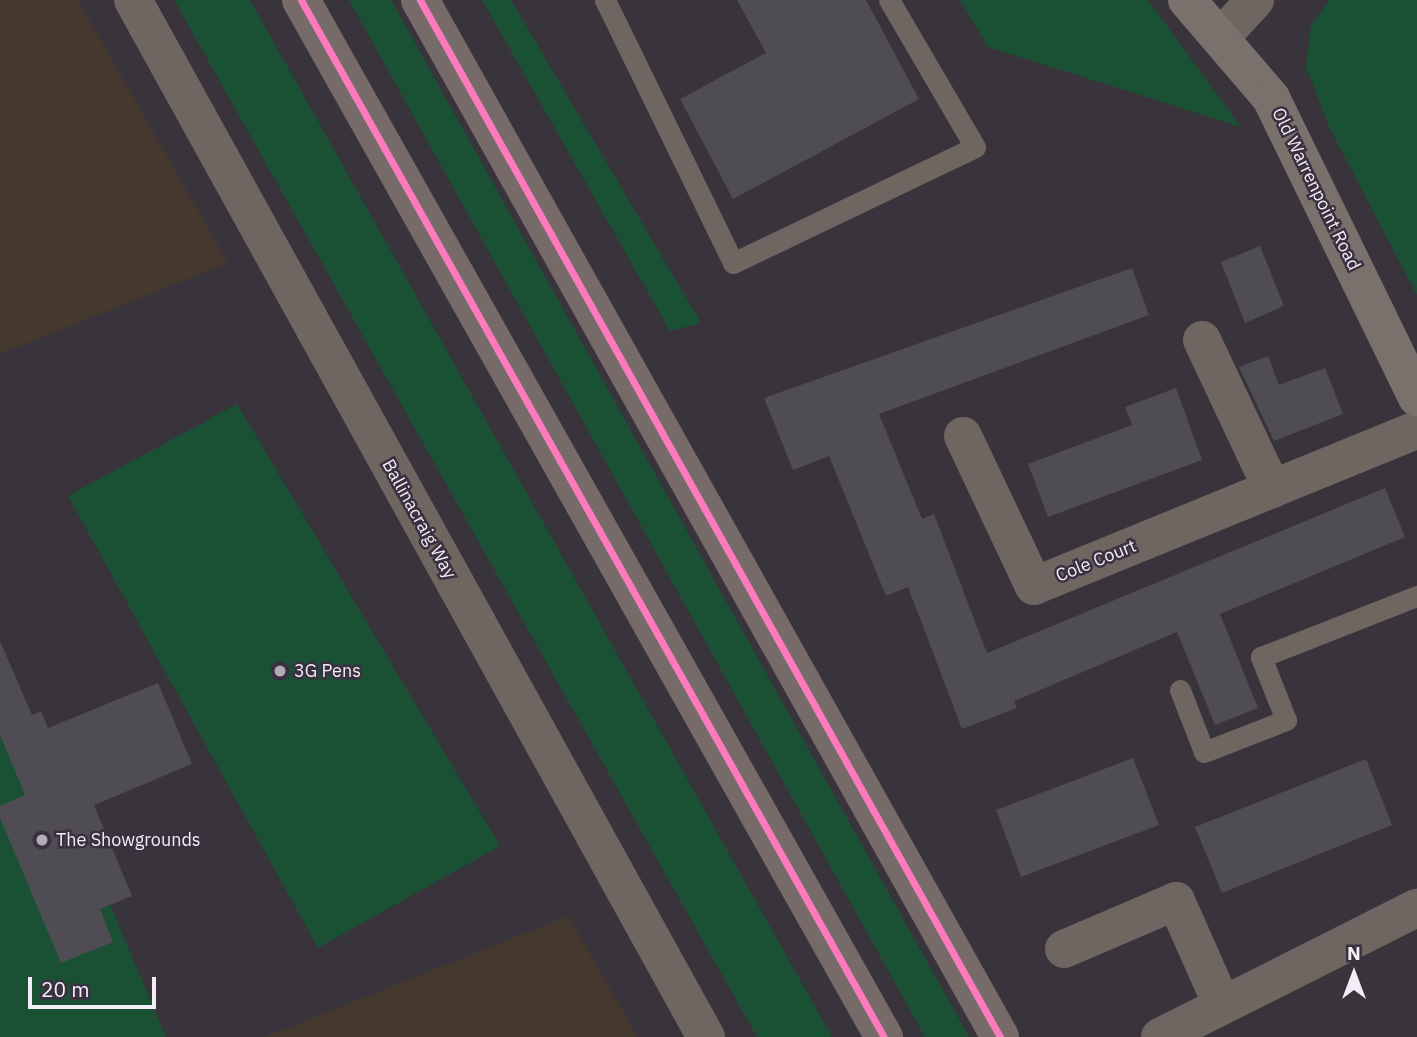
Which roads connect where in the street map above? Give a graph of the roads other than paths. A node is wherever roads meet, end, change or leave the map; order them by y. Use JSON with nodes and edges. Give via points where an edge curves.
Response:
{"nodes":[{"id":1,"x":133,"y":0,"type":"edge"},
{"id":2,"x":302,"y":0,"type":"edge"},
{"id":3,"x":420,"y":0,"type":"edge"},
{"id":4,"x":605,"y":0,"type":"edge"},
{"id":5,"x":890,"y":0,"type":"edge"},
{"id":6,"x":1187,"y":0,"type":"edge"},
{"id":7,"x":1255,"y":0,"type":"edge"},
{"id":8,"x":1222,"y":36,"type":"junction"},
{"id":9,"x":1202,"y":341,"type":"dead end"},
{"id":10,"x":1417,"y":397,"type":"edge"},
{"id":11,"x":1417,"y":430,"type":"edge"},
{"id":12,"x":963,"y":436,"type":"dead end"},
{"id":13,"x":1272,"y":489,"type":"junction"},
{"id":14,"x":1417,"y":596,"type":"edge"},
{"id":15,"x":1180,"y":690,"type":"dead end"},
{"id":16,"x":1417,"y":908,"type":"edge"},
{"id":17,"x":1064,"y":948,"type":"dead end"},
{"id":18,"x":1222,"y":1005,"type":"junction"},
{"id":19,"x":706,"y":1037,"type":"edge"},
{"id":20,"x":884,"y":1037,"type":"edge"},
{"id":21,"x":1000,"y":1037,"type":"edge"},
{"id":22,"x":1160,"y":1037,"type":"edge"}],
"edges":[{"from":1,"to":19,"type":"street","name":"Ballinacraig Way"},
{"from":2,"to":20,"type":"highway"},
{"from":3,"to":21,"type":"highway"},
{"from":4,"to":5,"type":"lane","via":[[733,263],[975,147]]},
{"from":6,"to":8,"type":"street","name":"Old Warrenpoint Road"},
{"from":7,"to":8,"type":"street"},
{"from":8,"to":10,"type":"street","name":"Old Warrenpoint Road","via":[[1271,98]]},
{"from":9,"to":13,"type":"street"},
{"from":11,"to":13,"type":"street","name":"Cole Court"},
{"from":12,"to":13,"type":"street","name":"Cole Court","via":[[1034,586]]},
{"from":14,"to":15,"type":"lane","via":[[1261,657],[1286,720],[1204,751]]},
{"from":16,"to":18,"type":"street"},
{"from":17,"to":18,"type":"street","via":[[1176,901]]},
{"from":18,"to":22,"type":"street"}]}
